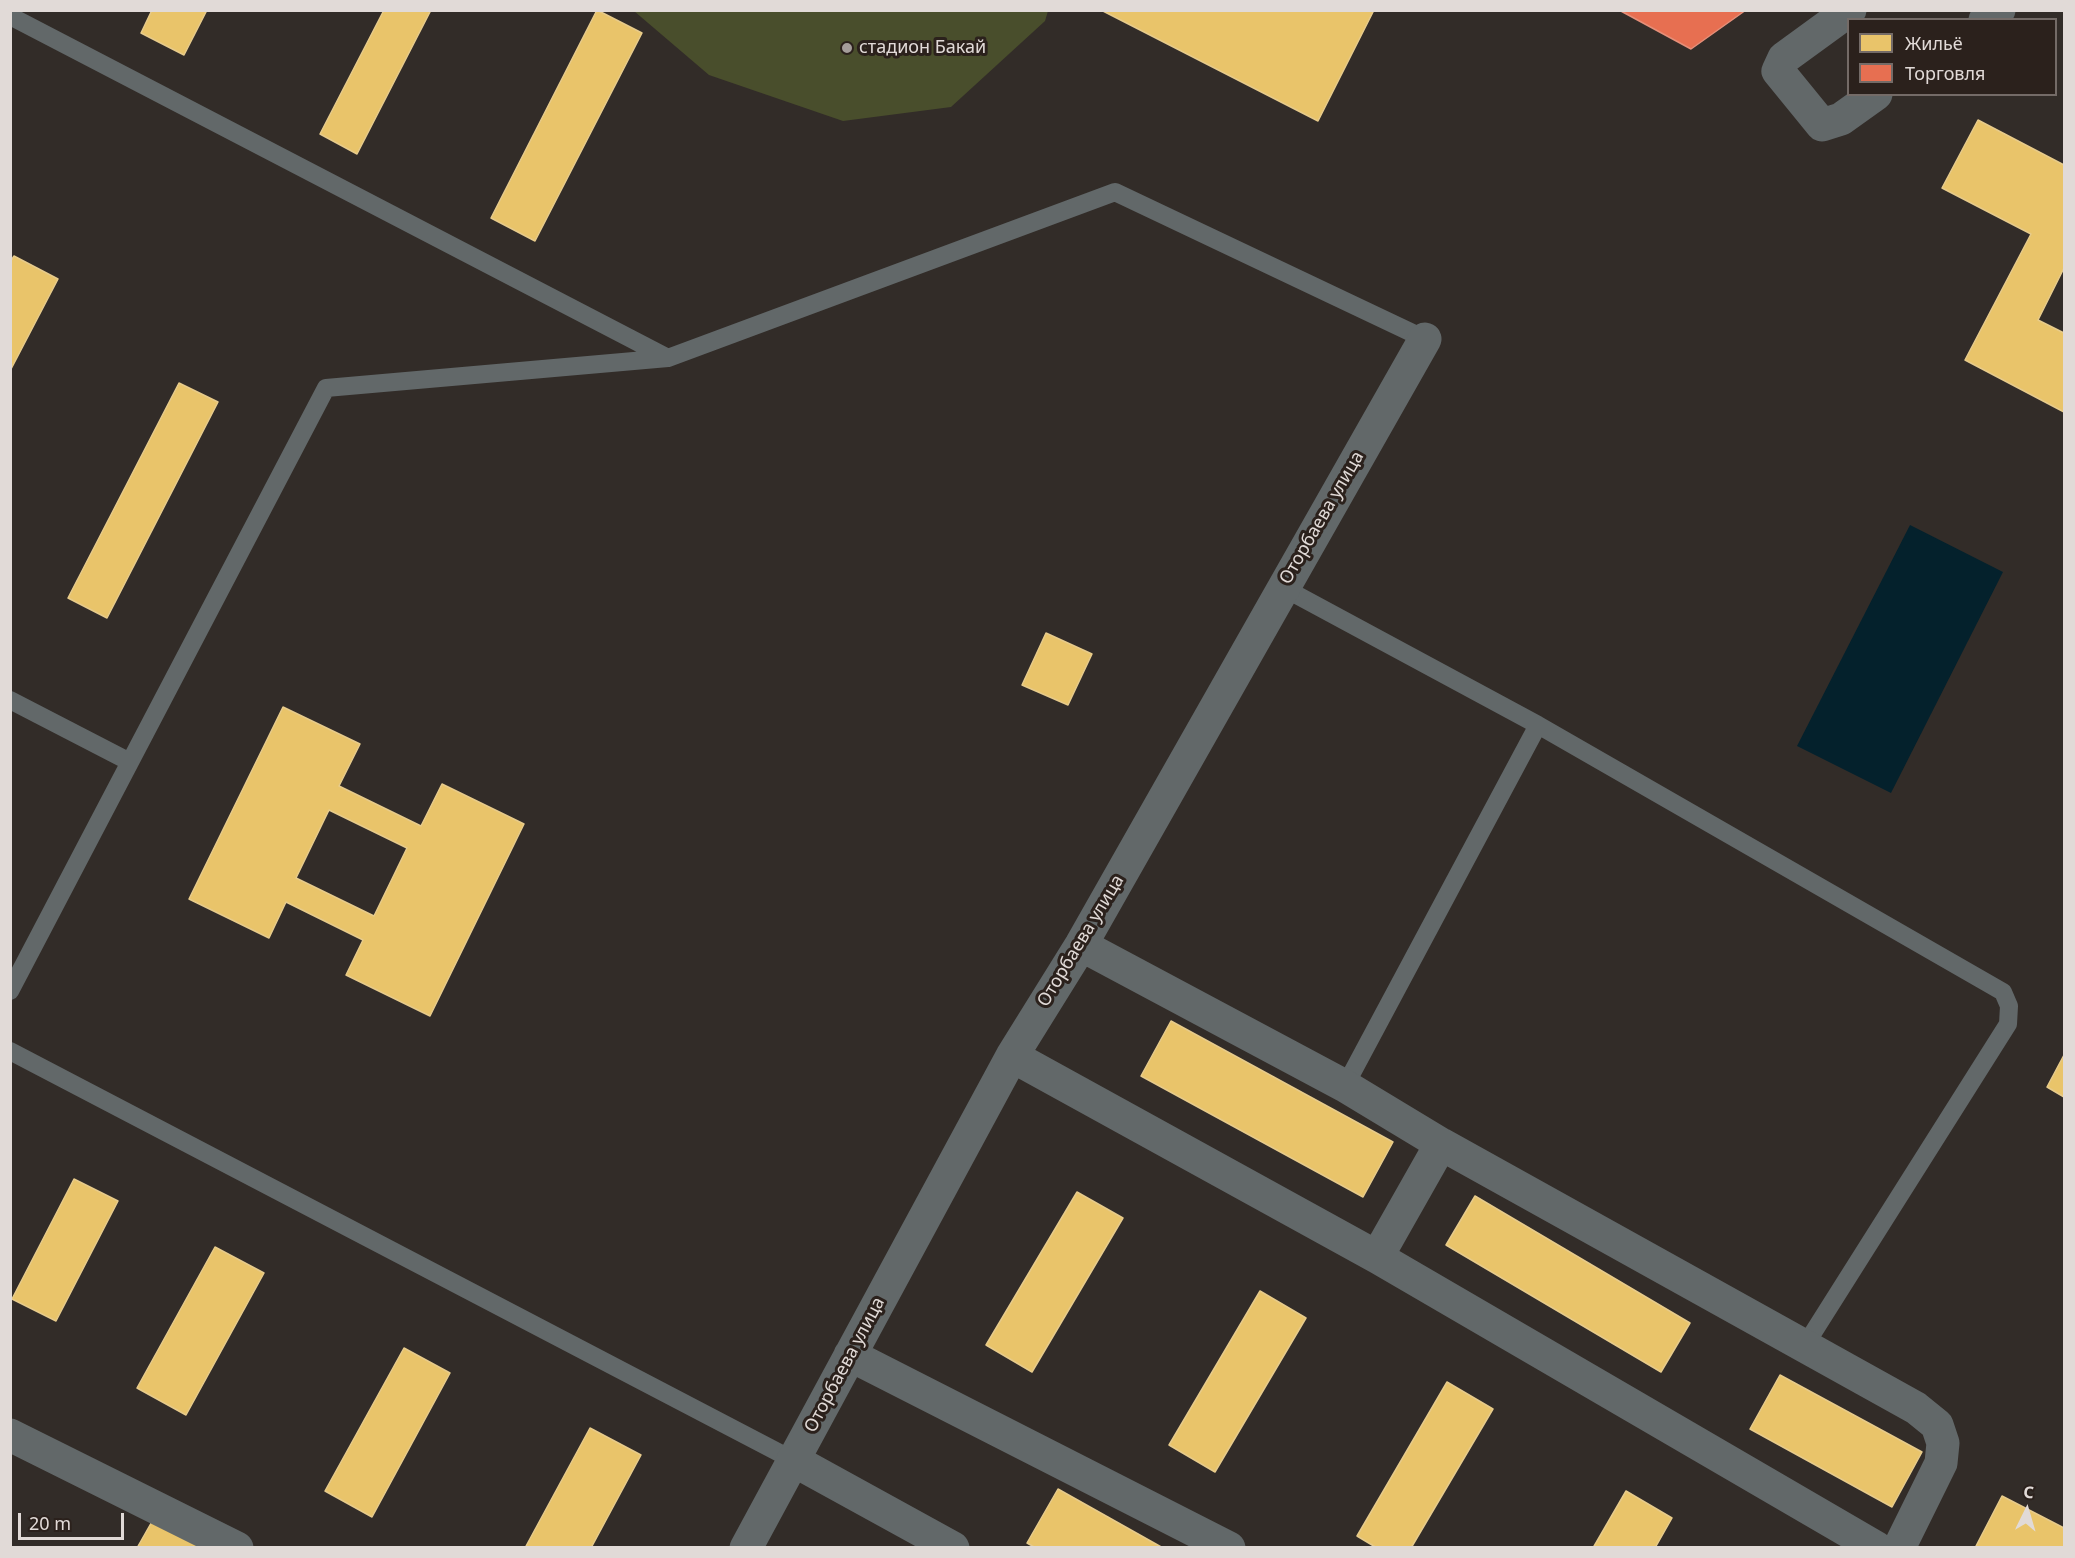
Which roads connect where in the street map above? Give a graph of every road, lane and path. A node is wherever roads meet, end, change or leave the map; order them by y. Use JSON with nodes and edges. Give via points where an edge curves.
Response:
{"nodes":[{"id":1,"x":1850,"y":10,"type":"edge"},
{"id":2,"x":10,"y":16,"type":"edge"},
{"id":3,"x":1873,"y":96,"type":"edge"},
{"id":4,"x":1425,"y":339,"type":"joint"},
{"id":5,"x":668,"y":358,"type":"junction"},
{"id":6,"x":1282,"y":586,"type":"junction"},
{"id":7,"x":10,"y":700,"type":"edge"},
{"id":8,"x":1538,"y":725,"type":"junction"},
{"id":9,"x":130,"y":762,"type":"junction"},
{"id":10,"x":1081,"y":945,"type":"junction"},
{"id":11,"x":10,"y":991,"type":"edge"},
{"id":12,"x":10,"y":1051,"type":"edge"},
{"id":13,"x":1012,"y":1056,"type":"junction"},
{"id":14,"x":1345,"y":1086,"type":"junction"},
{"id":15,"x":1441,"y":1144,"type":"junction"},
{"id":16,"x":1377,"y":1257,"type":"junction"},
{"id":17,"x":1804,"y":1347,"type":"junction"},
{"id":18,"x":850,"y":1355,"type":"junction"},
{"id":19,"x":10,"y":1435,"type":"edge"},
{"id":20,"x":793,"y":1460,"type":"junction"},
{"id":21,"x":237,"y":1548,"type":"edge"},
{"id":22,"x":746,"y":1548,"type":"edge"},
{"id":23,"x":953,"y":1548,"type":"edge"},
{"id":24,"x":1229,"y":1548,"type":"edge"},
{"id":25,"x":1877,"y":1548,"type":"edge"},
{"id":26,"x":1899,"y":1548,"type":"edge"}],
"edges":[{"from":1,"to":3,"type":"street","via":[[1784,58],[1778,71],[1822,125],[1841,119]]},
{"from":2,"to":5,"type":"lane"},
{"from":4,"to":5,"type":"lane","via":[[1115,192]]},
{"from":4,"to":6,"type":"street","name":"Оторбаева улица"},
{"from":5,"to":9,"type":"lane","via":[[326,388]]},
{"from":6,"to":8,"type":"lane"},
{"from":6,"to":10,"type":"street","name":"Оторбаева улица"},
{"from":7,"to":9,"type":"lane"},
{"from":8,"to":14,"type":"lane"},
{"from":8,"to":17,"type":"lane","via":[[2003,992],[2009,1006],[2008,1024]]},
{"from":9,"to":11,"type":"lane"},
{"from":10,"to":13,"type":"street","name":"Оторбаева улица"},
{"from":10,"to":14,"type":"street"},
{"from":12,"to":20,"type":"lane"},
{"from":13,"to":16,"type":"street"},
{"from":13,"to":18,"type":"street","name":"Оторбаева улица"},
{"from":14,"to":15,"type":"street"},
{"from":15,"to":16,"type":"street"},
{"from":15,"to":17,"type":"street"},
{"from":16,"to":25,"type":"street"},
{"from":17,"to":26,"type":"street","via":[[1916,1408],[1937,1425],[1942,1443],[1941,1463]]},
{"from":18,"to":20,"type":"street","name":"Оторбаева улица"},
{"from":18,"to":24,"type":"street"},
{"from":19,"to":21,"type":"street"},
{"from":20,"to":22,"type":"street","name":"Оторбаева улица"},
{"from":20,"to":23,"type":"street"}]}
